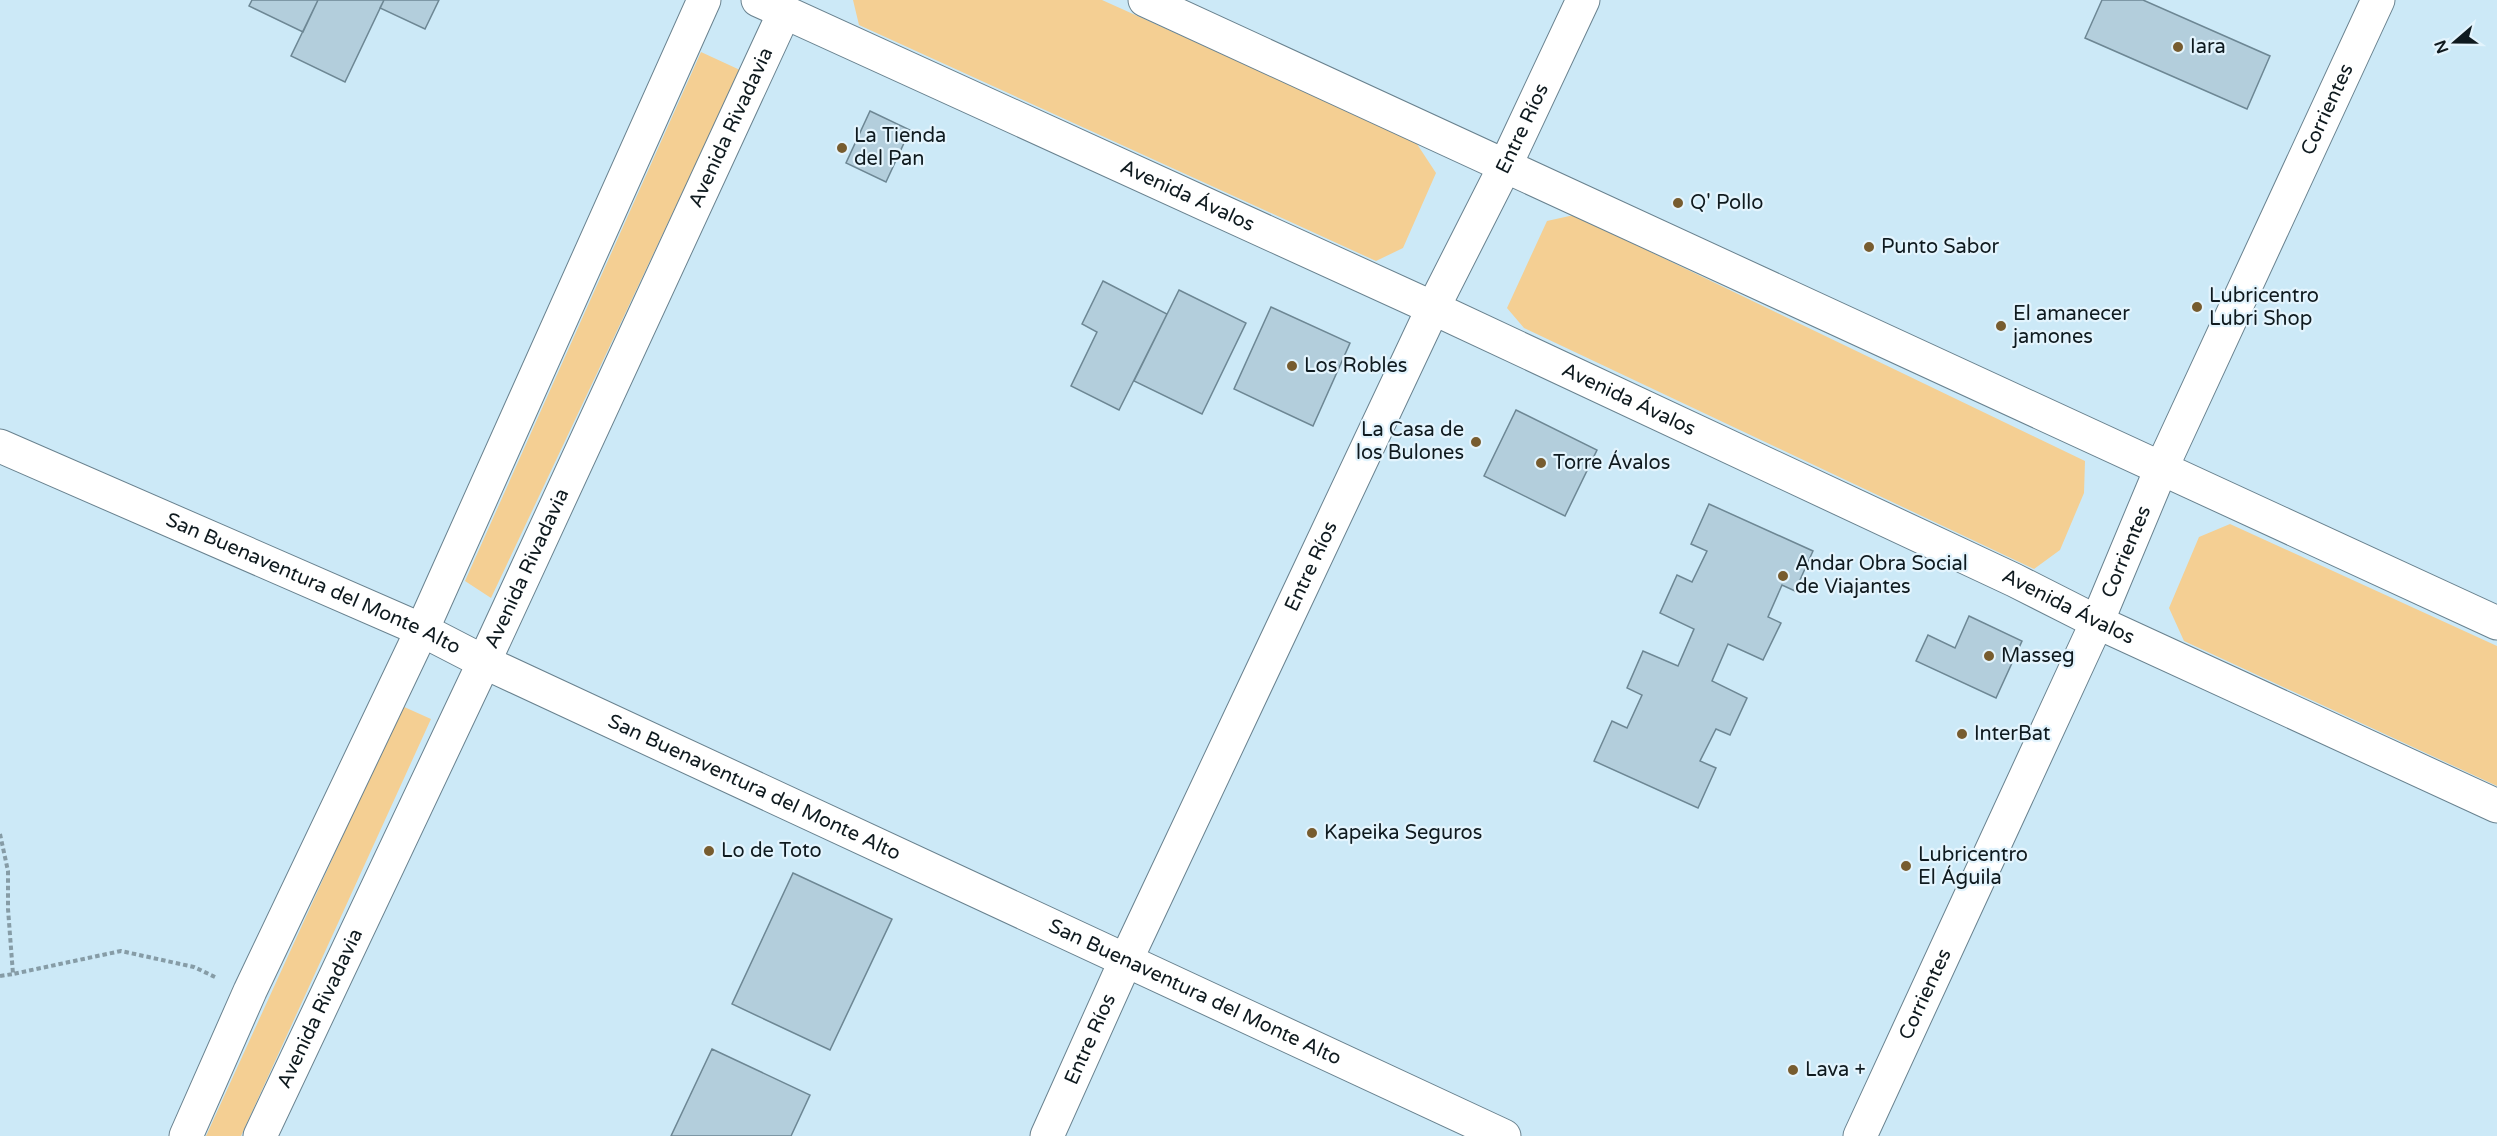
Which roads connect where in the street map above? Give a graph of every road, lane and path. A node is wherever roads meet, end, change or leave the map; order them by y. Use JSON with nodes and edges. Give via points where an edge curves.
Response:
{"nodes":[{"id":1,"x":704,"y":0,"type":"edge"},
{"id":2,"x":1145,"y":0,"type":"edge"},
{"id":3,"x":1583,"y":0,"type":"edge"},
{"id":4,"x":2378,"y":0,"type":"edge"},
{"id":5,"x":778,"y":4,"type":"edge"},
{"id":6,"x":1506,"y":164,"type":"junction"},
{"id":7,"x":1432,"y":308,"type":"junction"},
{"id":8,"x":0,"y":446,"type":"edge"},
{"id":9,"x":2161,"y":469,"type":"junction"},
{"id":10,"x":2097,"y":622,"type":"junction"},
{"id":11,"x":2497,"y":623,"type":"edge"},
{"id":12,"x":422,"y":630,"type":"junction"},
{"id":13,"x":484,"y":662,"type":"junction"},
{"id":14,"x":2497,"y":806,"type":"edge"},
{"id":15,"x":0,"y":834,"type":"edge"},
{"id":16,"x":1125,"y":962,"type":"junction"},
{"id":17,"x":14,"y":974,"type":"junction"},
{"id":18,"x":0,"y":976,"type":"edge"},
{"id":19,"x":250,"y":991,"type":"junction"},
{"id":20,"x":186,"y":1136,"type":"edge"},
{"id":21,"x":260,"y":1136,"type":"edge"},
{"id":22,"x":1047,"y":1136,"type":"edge"},
{"id":23,"x":1504,"y":1136,"type":"edge"},
{"id":24,"x":1860,"y":1136,"type":"edge"}],
"edges":[{"from":1,"to":12,"type":"street"},
{"from":2,"to":6,"type":"street"},
{"from":3,"to":6,"type":"street","name":"Entre Ríos"},
{"from":4,"to":9,"type":"street","name":"Corrientes"},
{"from":5,"to":7,"type":"street","name":"Avenida Ávalos"},
{"from":5,"to":13,"type":"street","name":"Avenida Rivadavia"},
{"from":6,"to":7,"type":"street","name":"Entre Ríos"},
{"from":6,"to":9,"type":"street"},
{"from":7,"to":10,"type":"street","name":"Avenida Ávalos"},
{"from":7,"to":16,"type":"street","name":"Entre Ríos"},
{"from":8,"to":12,"type":"street","name":"San Buenaventura del Monte Alto"},
{"from":9,"to":10,"type":"street","name":"Corrientes"},
{"from":9,"to":11,"type":"street"},
{"from":10,"to":14,"type":"street","name":"Avenida Ávalos"},
{"from":10,"to":24,"type":"street","name":"Corrientes"},
{"from":12,"to":13,"type":"street","name":"San Buenaventura del Monte Alto"},
{"from":12,"to":19,"type":"street"},
{"from":13,"to":16,"type":"street","name":"San Buenaventura del Monte Alto"},
{"from":13,"to":21,"type":"street","name":"Avenida Rivadavia"},
{"from":15,"to":17,"type":"path","via":[[8,871]]},
{"from":16,"to":22,"type":"street","name":"Entre Ríos"},
{"from":16,"to":23,"type":"street","name":"San Buenaventura del Monte Alto"},
{"from":17,"to":18,"type":"path"},
{"from":17,"to":19,"type":"path","via":[[121,951],[194,967]]},
{"from":19,"to":20,"type":"street"}]}
